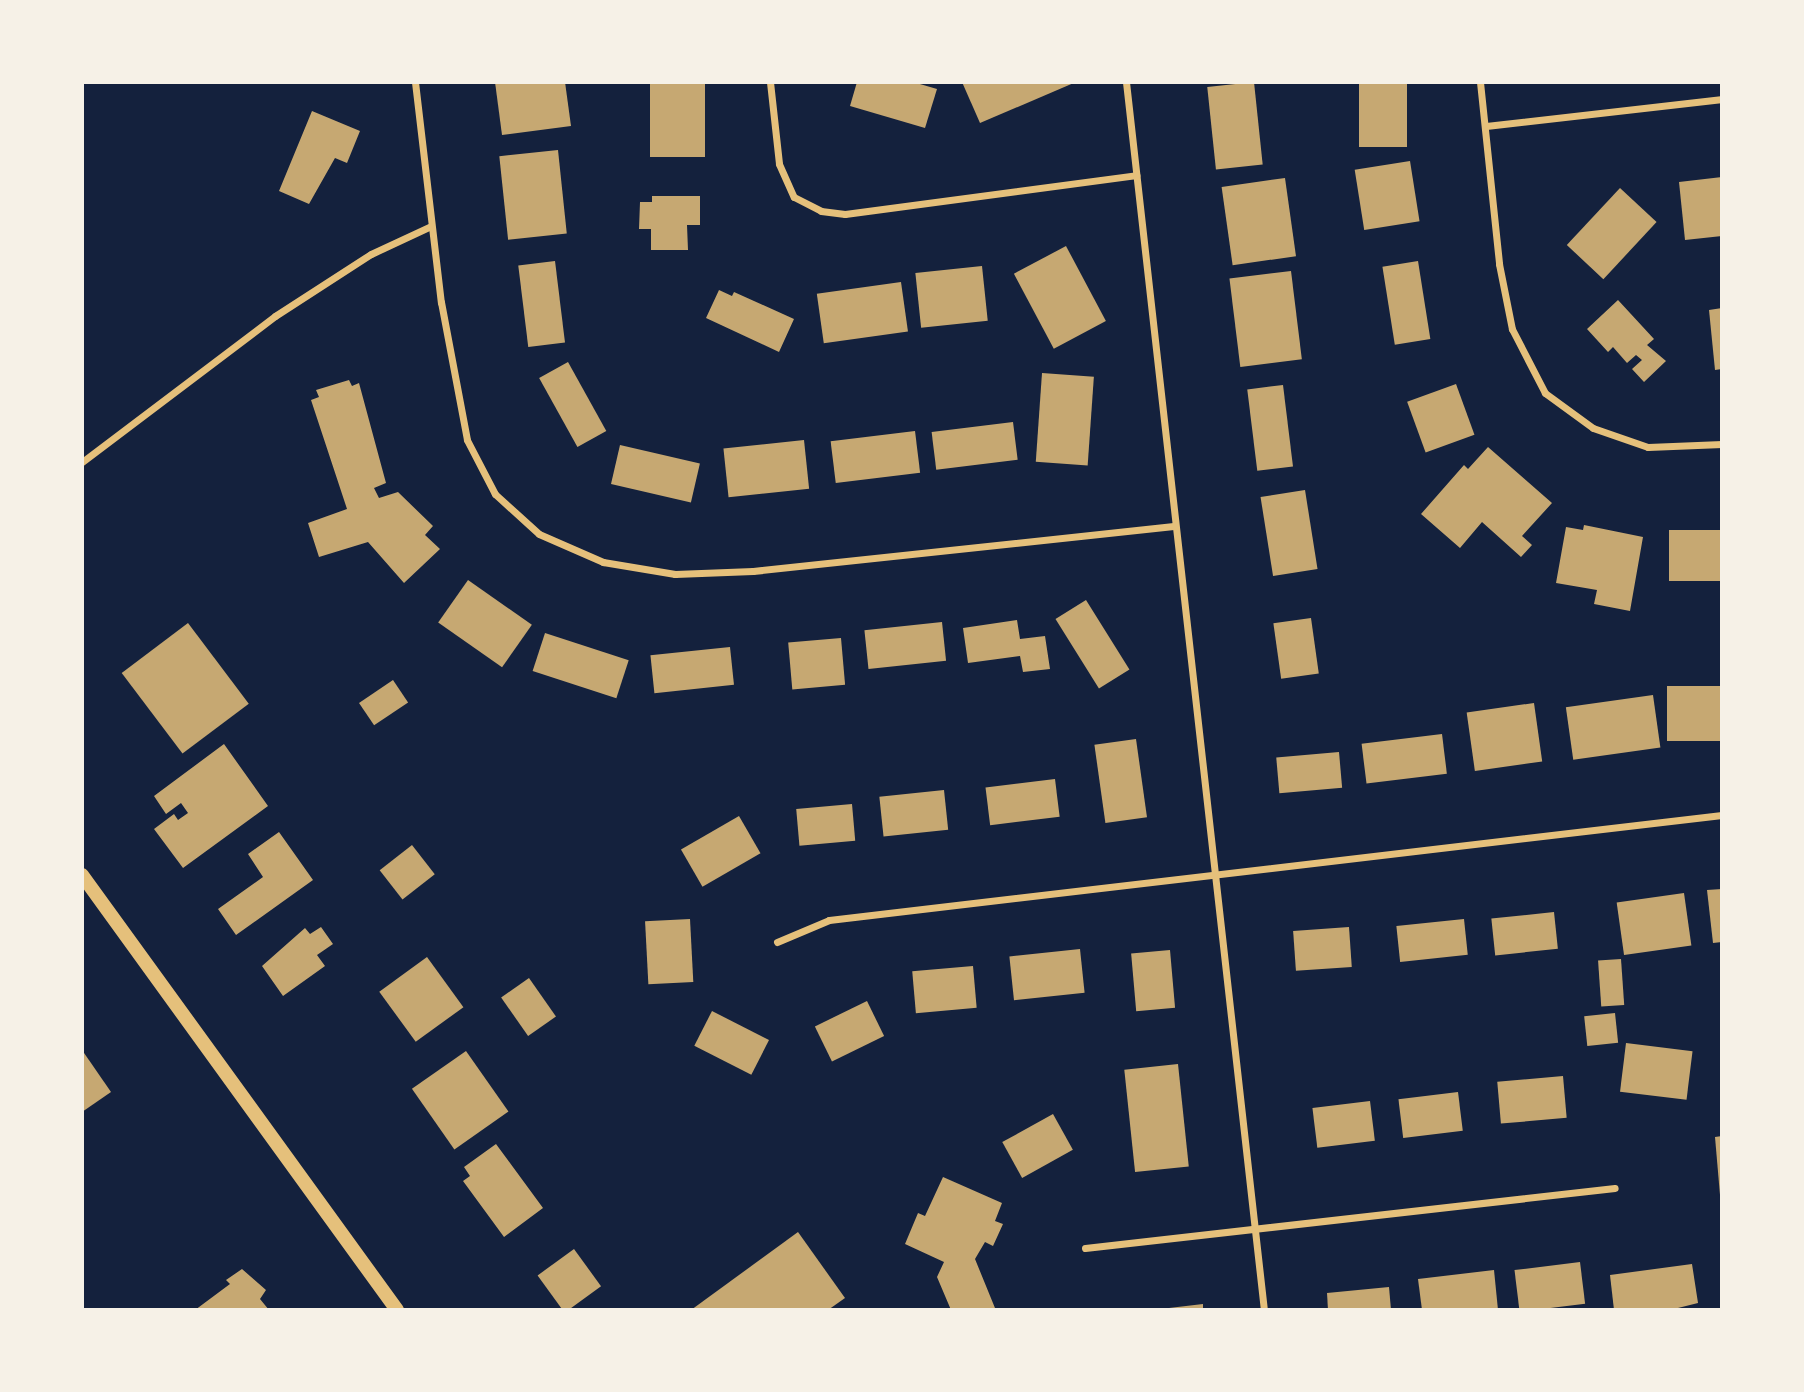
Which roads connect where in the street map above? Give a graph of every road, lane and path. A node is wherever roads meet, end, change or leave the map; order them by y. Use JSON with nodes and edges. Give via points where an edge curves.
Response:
{"nodes":[{"id":1,"x":415,"y":82,"type":"edge"},
{"id":2,"x":769,"y":82,"type":"edge"},
{"id":3,"x":1126,"y":82,"type":"edge"},
{"id":4,"x":1480,"y":82,"type":"edge"},
{"id":5,"x":1722,"y":99,"type":"edge"},
{"id":6,"x":1486,"y":126,"type":"junction"},
{"id":7,"x":1136,"y":175,"type":"junction"},
{"id":8,"x":431,"y":226,"type":"junction"},
{"id":9,"x":1722,"y":444,"type":"edge"},
{"id":10,"x":82,"y":462,"type":"edge"},
{"id":11,"x":1174,"y":526,"type":"junction"},
{"id":12,"x":1722,"y":815,"type":"edge"},
{"id":13,"x":1216,"y":874,"type":"junction"},
{"id":14,"x":82,"y":875,"type":"edge"},
{"id":15,"x":777,"y":942,"type":"dead end"},
{"id":16,"x":1615,"y":1188,"type":"dead end"},
{"id":17,"x":1258,"y":1228,"type":"junction"},
{"id":18,"x":1085,"y":1248,"type":"dead end"},
{"id":19,"x":397,"y":1310,"type":"edge"},
{"id":20,"x":1264,"y":1310,"type":"edge"}],
"edges":[{"from":1,"to":8,"type":"street"},
{"from":2,"to":7,"type":"street","via":[[779,164],[794,197],[821,211],[845,214]]},
{"from":3,"to":7,"type":"street"},
{"from":4,"to":6,"type":"street"},
{"from":5,"to":6,"type":"street"},
{"from":6,"to":9,"type":"street","via":[[1499,264],[1513,329],[1545,393],[1593,428],[1648,447]]},
{"from":7,"to":11,"type":"street"},
{"from":8,"to":10,"type":"street","via":[[371,254],[275,317]]},
{"from":8,"to":11,"type":"street","via":[[467,440],[495,494],[539,534],[603,562],[675,574],[753,571]]},
{"from":11,"to":13,"type":"street"},
{"from":12,"to":13,"type":"street"},
{"from":13,"to":15,"type":"street","via":[[830,920]]},
{"from":13,"to":17,"type":"street"},
{"from":14,"to":19,"type":"main road"},
{"from":16,"to":17,"type":"street"},
{"from":17,"to":18,"type":"street"},
{"from":17,"to":20,"type":"street"}]}
